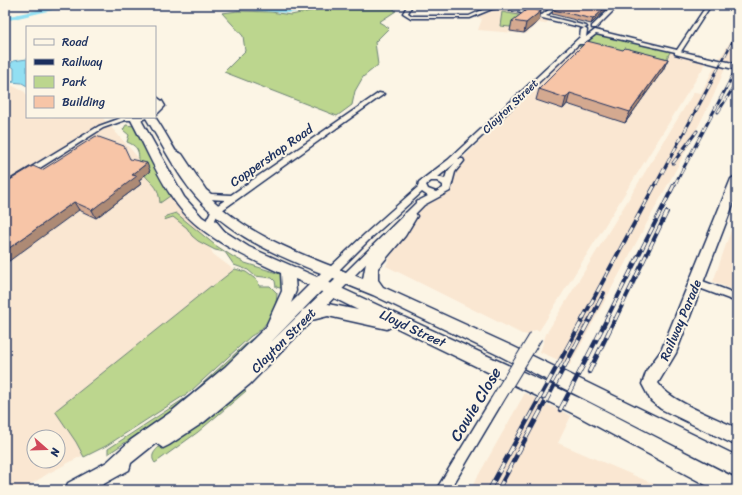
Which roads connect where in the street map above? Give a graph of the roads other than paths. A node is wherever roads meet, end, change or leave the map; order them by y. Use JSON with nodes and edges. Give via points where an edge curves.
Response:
{"nodes":[{"id":1,"x":410,"y":5,"type":"edge"},
{"id":2,"x":558,"y":5,"type":"edge"},
{"id":3,"x":617,"y":5,"type":"edge"},
{"id":4,"x":708,"y":5,"type":"edge"},
{"id":5,"x":496,"y":6,"type":"edge"},
{"id":6,"x":484,"y":11,"type":"junction"},
{"id":7,"x":494,"y":14,"type":"dead end"},
{"id":8,"x":544,"y":16,"type":"junction"},
{"id":9,"x":584,"y":29,"type":"junction"},
{"id":10,"x":596,"y":30,"type":"junction"},
{"id":11,"x":675,"y":48,"type":"junction"},
{"id":12,"x":737,"y":66,"type":"edge"},
{"id":13,"x":381,"y":94,"type":"dead end"},
{"id":14,"x":156,"y":100,"type":"edge"},
{"id":15,"x":156,"y":110,"type":"edge"},
{"id":16,"x":108,"y":118,"type":"edge"},
{"id":17,"x":132,"y":118,"type":"edge"},
{"id":18,"x":151,"y":118,"type":"edge"},
{"id":19,"x":171,"y":151,"type":"junction"},
{"id":20,"x":431,"y":178,"type":"junction"},
{"id":21,"x":5,"y":182,"type":"edge"},
{"id":22,"x":447,"y":184,"type":"junction"},
{"id":23,"x":5,"y":187,"type":"edge"},
{"id":24,"x":422,"y":188,"type":"junction"},
{"id":25,"x":735,"y":188,"type":"edge"},
{"id":26,"x":435,"y":195,"type":"junction"},
{"id":27,"x":231,"y":198,"type":"junction"},
{"id":28,"x":215,"y":211,"type":"junction"},
{"id":29,"x":410,"y":216,"type":"junction"},
{"id":30,"x":235,"y":245,"type":"junction"},
{"id":31,"x":288,"y":272,"type":"junction"},
{"id":32,"x":339,"y":275,"type":"junction"},
{"id":33,"x":697,"y":283,"type":"junction"},
{"id":34,"x":326,"y":287,"type":"junction"},
{"id":35,"x":378,"y":291,"type":"junction"},
{"id":36,"x":737,"y":298,"type":"edge"},
{"id":37,"x":308,"y":315,"type":"junction"},
{"id":38,"x":270,"y":333,"type":"junction"},
{"id":39,"x":536,"y":336,"type":"dead end"},
{"id":40,"x":446,"y":343,"type":"junction"},
{"id":41,"x":737,"y":437,"type":"edge"},
{"id":42,"x":114,"y":466,"type":"junction"},
{"id":43,"x":737,"y":467,"type":"edge"},
{"id":44,"x":75,"y":490,"type":"edge"},
{"id":45,"x":443,"y":490,"type":"edge"},
{"id":46,"x":736,"y":490,"type":"edge"}],
"edges":[{"from":1,"to":6,"type":"street","via":[[405,13],[407,16],[463,18]]},
{"from":2,"to":8,"type":"street"},
{"from":3,"to":10,"type":"street","name":"Clayton Street"},
{"from":4,"to":11,"type":"street"},
{"from":4,"to":11,"type":"street"},
{"from":5,"to":6,"type":"street"},
{"from":5,"to":8,"type":"street"},
{"from":6,"to":7,"type":"street"},
{"from":8,"to":9,"type":"street"},
{"from":9,"to":10,"type":"street"},
{"from":9,"to":20,"type":"street","name":"Clayton Street","via":[[583,37]]},
{"from":10,"to":11,"type":"street"},
{"from":10,"to":22,"type":"street","name":"Clayton Street","via":[[456,165]]},
{"from":11,"to":12,"type":"main road"},
{"from":13,"to":27,"type":"street","name":"Coppershop Road"},
{"from":14,"to":15,"type":"main road","via":[[160,106]]},
{"from":16,"to":21,"type":"street"},
{"from":17,"to":23,"type":"street","via":[[101,127]]},
{"from":17,"to":30,"type":"main road","name":"Lloyd Street","via":[[183,204],[198,220]]},
{"from":18,"to":19,"type":"main road","name":"Lloyd Street"},
{"from":19,"to":27,"type":"street","via":[[179,156],[203,192],[209,196]]},
{"from":19,"to":28,"type":"main road","name":"Lloyd Street","via":[[193,186]]},
{"from":20,"to":22,"type":"street"},
{"from":20,"to":24,"type":"street","via":[[423,182]]},
{"from":22,"to":26,"type":"street","via":[[446,191]]},
{"from":24,"to":26,"type":"street"},
{"from":24,"to":32,"type":"street","name":"Clayton Street","via":[[368,236]]},
{"from":25,"to":33,"type":"main road","name":"Railway Parade"},
{"from":26,"to":29,"type":"street","name":"Clayton Street","via":[[421,203]]},
{"from":27,"to":28,"type":"street","name":"Coppershop Road"},
{"from":28,"to":30,"type":"street","via":[[210,221]]},
{"from":28,"to":32,"type":"main road","name":"Lloyd Street","via":[[259,242]]},
{"from":29,"to":32,"type":"street","name":"Clayton Street"},
{"from":29,"to":35,"type":"main road","via":[[400,233],[371,267],[370,280]]},
{"from":30,"to":31,"type":"main road","name":"Lloyd Street"},
{"from":31,"to":34,"type":"main road","name":"Lloyd Street"},
{"from":31,"to":38,"type":"main road","via":[[289,290]]},
{"from":32,"to":34,"type":"main road","name":"Clayton Street"},
{"from":32,"to":35,"type":"main road","name":"Lloyd Street"},
{"from":33,"to":36,"type":"street"},
{"from":33,"to":41,"type":"main road","name":"Railway Parade","via":[[664,363],[653,372],[650,384],[657,396],[667,403]]},
{"from":34,"to":37,"type":"main road","name":"Clayton Street"},
{"from":34,"to":38,"type":"main road","name":"Clayton Street"},
{"from":34,"to":40,"type":"main road","name":"Lloyd Street"},
{"from":35,"to":43,"type":"main road","name":"Lloyd Street","via":[[506,350]]},
{"from":37,"to":40,"type":"main road","via":[[323,310],[335,310],[395,325]]},
{"from":37,"to":42,"type":"main road","name":"Clayton Street","via":[[222,398],[140,455]]},
{"from":38,"to":42,"type":"main road","name":"Clayton Street","via":[[231,372],[188,409]]},
{"from":39,"to":45,"type":"street","name":"Cowie Close","bridge":true},
{"from":40,"to":46,"type":"main road","name":"Lloyd Street","via":[[583,409]]},
{"from":42,"to":44,"type":"main road","name":"Clayton Street"}]}
